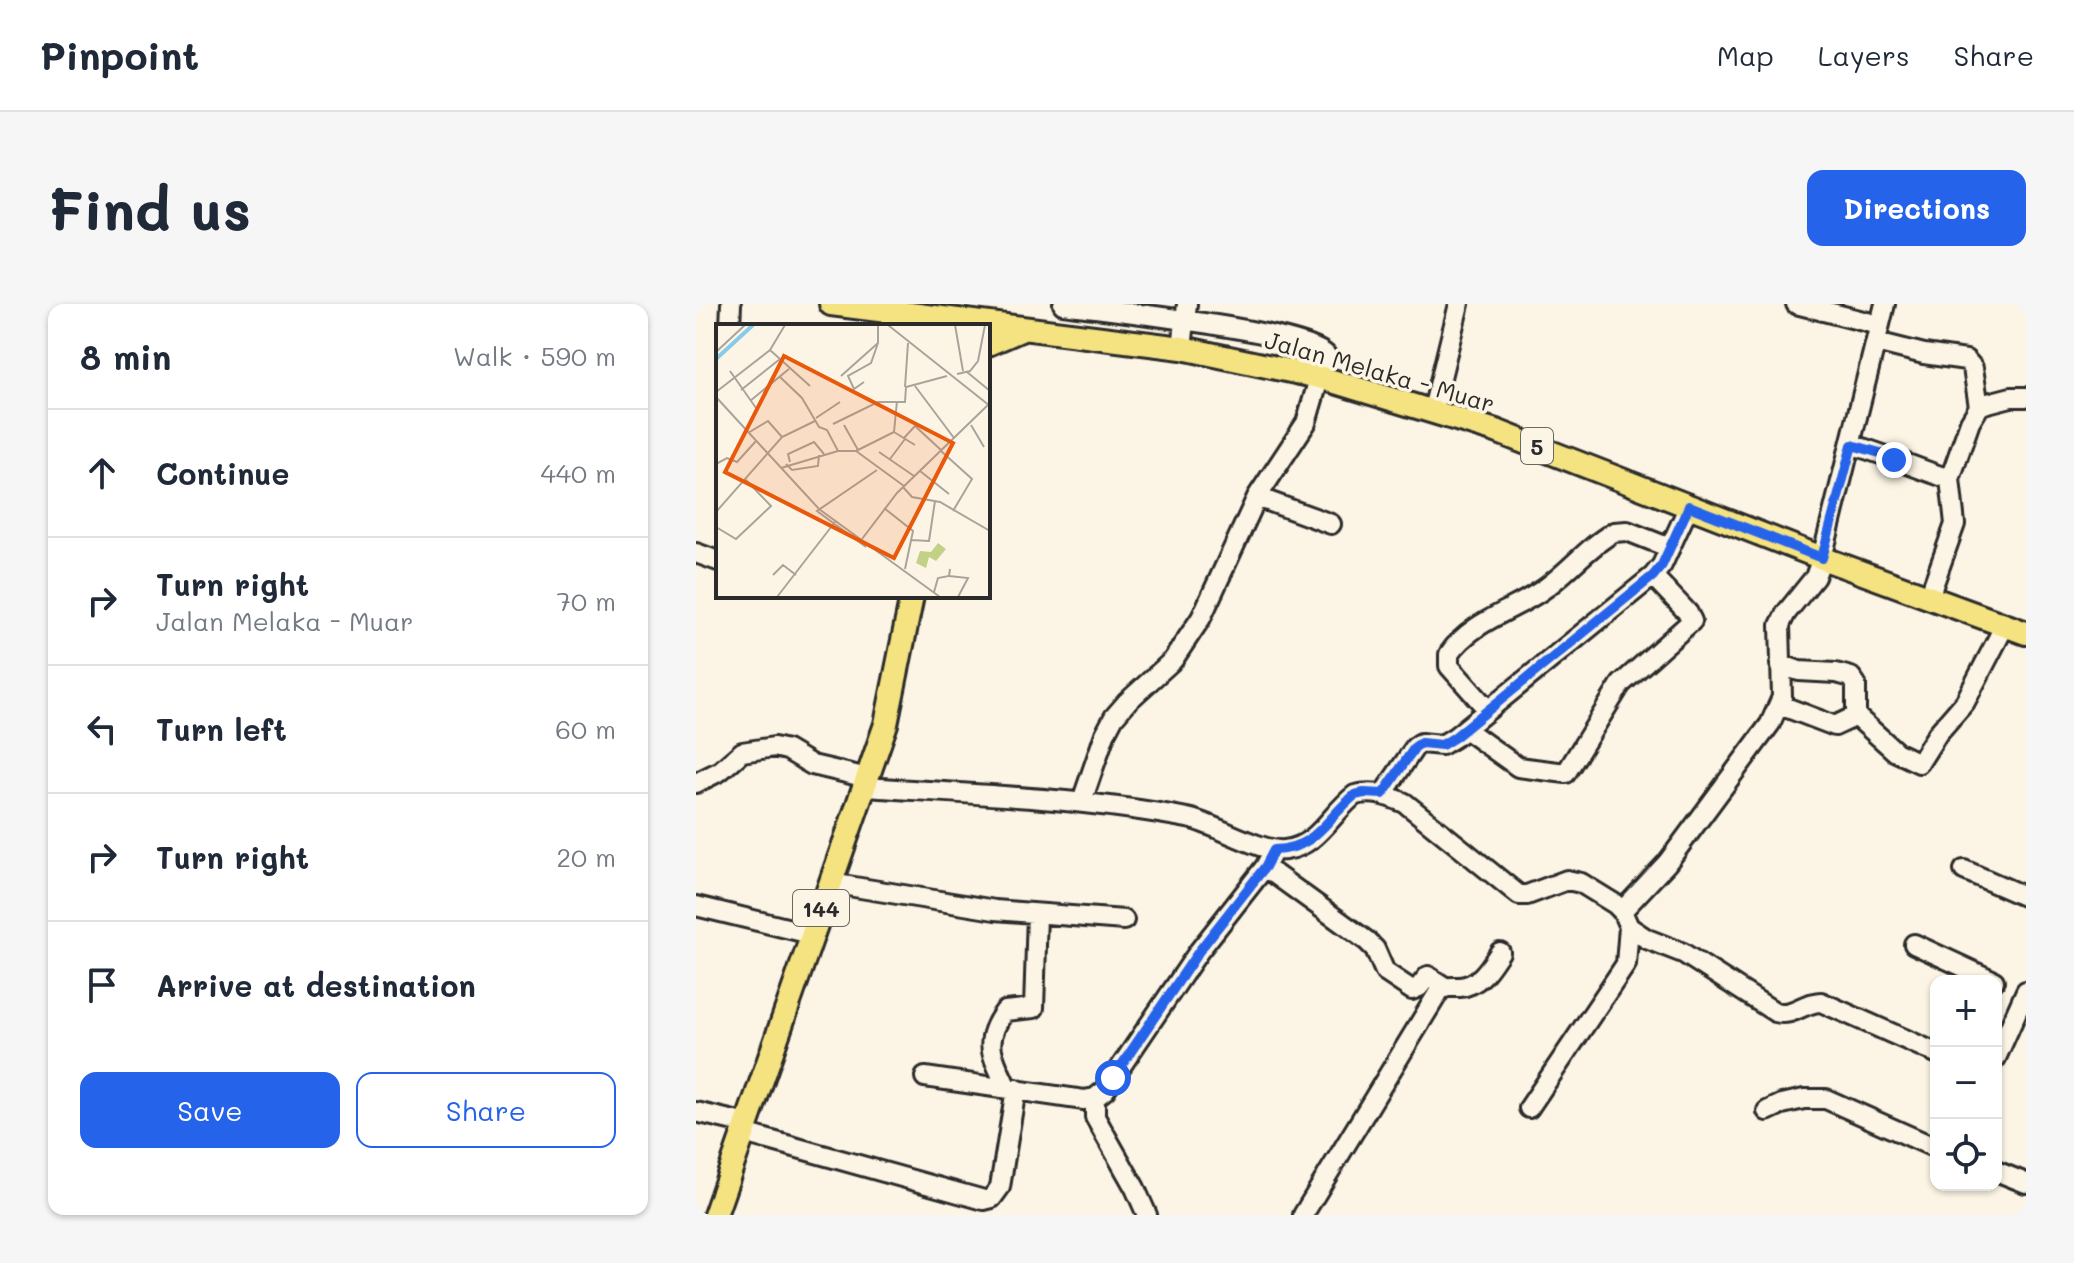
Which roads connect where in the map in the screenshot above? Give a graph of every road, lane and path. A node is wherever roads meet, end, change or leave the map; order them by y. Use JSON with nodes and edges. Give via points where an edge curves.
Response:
{"nodes":[{"id":1,"x":731,"y":304,"type":"edge"},
{"id":2,"x":831,"y":304,"type":"edge"},
{"id":3,"x":1063,"y":304,"type":"edge"},
{"id":4,"x":1459,"y":304,"type":"edge"},
{"id":5,"x":1796,"y":304,"type":"edge"},
{"id":6,"x":1885,"y":304,"type":"edge"},
{"id":7,"x":881,"y":311,"type":"junction"},
{"id":8,"x":1186,"y":312,"type":"edge"},
{"id":9,"x":956,"y":323,"type":"edge"},
{"id":10,"x":730,"y":324,"type":"edge"},
{"id":11,"x":914,"y":324,"type":"edge"},
{"id":12,"x":990,"y":325,"type":"edge"},
{"id":13,"x":1028,"y":328,"type":"junction"},
{"id":14,"x":1878,"y":334,"type":"junction"},
{"id":15,"x":990,"y":343,"type":"edge"},
{"id":16,"x":1182,"y":348,"type":"junction"},
{"id":17,"x":1319,"y":377,"type":"junction"},
{"id":18,"x":2026,"y":397,"type":"edge"},
{"id":19,"x":1979,"y":407,"type":"junction"},
{"id":20,"x":1433,"y":410,"type":"junction"},
{"id":21,"x":1852,"y":445,"type":"junction"},
{"id":22,"x":1950,"y":479,"type":"junction"},
{"id":23,"x":1257,"y":497,"type":"junction"},
{"id":24,"x":1689,"y":506,"type":"junction"},
{"id":25,"x":1331,"y":524,"type":"dead end"},
{"id":26,"x":1670,"y":548,"type":"junction"},
{"id":27,"x":696,"y":553,"type":"edge"},
{"id":28,"x":1822,"y":558,"type":"junction"},
{"id":29,"x":716,"y":560,"type":"edge"},
{"id":30,"x":1653,"y":576,"type":"junction"},
{"id":31,"x":1929,"y":597,"type":"junction"},
{"id":32,"x":912,"y":598,"type":"edge"},
{"id":33,"x":2005,"y":625,"type":"junction"},
{"id":34,"x":2026,"y":633,"type":"edge"},
{"id":35,"x":1780,"y":664,"type":"junction"},
{"id":36,"x":1780,"y":705,"type":"junction"},
{"id":37,"x":1488,"y":710,"type":"junction"},
{"id":38,"x":1856,"y":716,"type":"junction"},
{"id":39,"x":1465,"y":729,"type":"junction"},
{"id":40,"x":867,"y":782,"type":"junction"},
{"id":41,"x":696,"y":783,"type":"edge"},
{"id":42,"x":1383,"y":794,"type":"junction"},
{"id":43,"x":1082,"y":801,"type":"junction"},
{"id":44,"x":1274,"y":850,"type":"junction"},
{"id":45,"x":1265,"y":867,"type":"junction"},
{"id":46,"x":1964,"y":870,"type":"dead end"},
{"id":47,"x":830,"y":883,"type":"junction"},
{"id":48,"x":2026,"y":897,"type":"edge"},
{"id":49,"x":696,"y":906,"type":"edge"},
{"id":50,"x":1037,"y":914,"type":"junction"},
{"id":51,"x":1626,"y":919,"type":"junction"},
{"id":52,"x":1124,"y":920,"type":"dead end"},
{"id":53,"x":811,"y":934,"type":"junction"},
{"id":54,"x":1914,"y":944,"type":"dead end"},
{"id":55,"x":1500,"y":952,"type":"dead end"},
{"id":56,"x":1980,"y":975,"type":"edge"},
{"id":57,"x":2002,"y":985,"type":"edge"},
{"id":58,"x":1445,"y":987,"type":"junction"},
{"id":59,"x":2025,"y":993,"type":"edge"},
{"id":60,"x":2001,"y":1047,"type":"edge"},
{"id":61,"x":1930,"y":1050,"type":"edge"},
{"id":62,"x":925,"y":1077,"type":"dead end"},
{"id":63,"x":1011,"y":1089,"type":"junction"},
{"id":64,"x":1095,"y":1098,"type":"junction"},
{"id":65,"x":1529,"y":1108,"type":"dead end"},
{"id":66,"x":1767,"y":1111,"type":"dead end"},
{"id":67,"x":696,"y":1112,"type":"edge"},
{"id":68,"x":746,"y":1128,"type":"junction"},
{"id":69,"x":1930,"y":1145,"type":"edge"},
{"id":70,"x":2002,"y":1173,"type":"edge"},
{"id":71,"x":2026,"y":1183,"type":"edge"},
{"id":72,"x":715,"y":1215,"type":"edge"},
{"id":73,"x":1147,"y":1215,"type":"edge"},
{"id":74,"x":1303,"y":1215,"type":"edge"}],
"edges":[{"from":1,"to":10,"type":"street"},
{"from":2,"to":7,"type":"main road","name":"Jalan Melaka - Muar","number":"5"},
{"from":3,"to":8,"type":"street"},
{"from":4,"to":20,"type":"street"},
{"from":5,"to":14,"type":"street"},
{"from":6,"to":14,"type":"street"},
{"from":7,"to":9,"type":"main road","name":"Jalan Melaka - Muar","number":"5"},
{"from":7,"to":11,"type":"main road"},
{"from":8,"to":16,"type":"street"},
{"from":8,"to":17,"type":"street","via":[[1313,347],[1326,355]]},
{"from":12,"to":13,"type":"main road","name":"Jalan Melaka - Muar","number":"5"},
{"from":13,"to":15,"type":"main road"},
{"from":13,"to":16,"type":"main road","name":"Jalan Melaka - Muar","number":"5"},
{"from":14,"to":19,"type":"street","via":[[1924,354],[1966,360],[1973,368]]},
{"from":14,"to":21,"type":"street"},
{"from":16,"to":17,"type":"main road","name":"Jalan Melaka - Muar","number":"5"},
{"from":17,"to":20,"type":"main road","name":"Jalan Melaka - Muar","number":"5"},
{"from":17,"to":23,"type":"street","via":[[1306,423]]},
{"from":18,"to":19,"type":"street"},
{"from":19,"to":22,"type":"street"},
{"from":20,"to":24,"type":"main road","name":"Jalan Melaka - Muar","number":"5"},
{"from":21,"to":22,"type":"street"},
{"from":21,"to":28,"type":"street"},
{"from":22,"to":31,"type":"street","via":[[1955,524]]},
{"from":23,"to":25,"type":"street"},
{"from":23,"to":43,"type":"street","via":[[1186,642],[1114,717]]},
{"from":24,"to":26,"type":"street"},
{"from":24,"to":28,"type":"main road","name":"Jalan Melaka - Muar","number":"5"},
{"from":26,"to":30,"type":"street"},
{"from":26,"to":37,"type":"street","via":[[1627,531],[1614,532],[1541,591],[1462,639],[1449,654],[1449,666]]},
{"from":27,"to":29,"type":"street"},
{"from":28,"to":31,"type":"main road","name":"Jalan Melaka - Muar","number":"5"},
{"from":28,"to":35,"type":"street","via":[[1815,577],[1780,625]]},
{"from":30,"to":37,"type":"street"},
{"from":30,"to":39,"type":"street","via":[[1692,621],[1621,684],[1566,773],[1518,767]]},
{"from":31,"to":33,"type":"main road","name":"Jalan Melaka - Muar","number":"5"},
{"from":32,"to":40,"type":"main road","number":"144","via":[[886,724]]},
{"from":33,"to":34,"type":"main road","name":"Jalan Melaka - Muar","number":"5"},
{"from":33,"to":38,"type":"street","via":[[1965,702],[1919,763],[1887,745]]},
{"from":35,"to":36,"type":"street"},
{"from":35,"to":38,"type":"street","via":[[1851,677],[1856,684]]},
{"from":36,"to":38,"type":"street","via":[[1835,726]]},
{"from":36,"to":51,"type":"street"},
{"from":37,"to":39,"type":"street"},
{"from":39,"to":42,"type":"street","via":[[1445,744],[1415,747]]},
{"from":40,"to":41,"type":"street","via":[[774,747],[742,752]]},
{"from":40,"to":43,"type":"street"},
{"from":40,"to":47,"type":"main road","number":"144"},
{"from":42,"to":44,"type":"street","via":[[1355,795],[1312,839]]},
{"from":42,"to":51,"type":"street","via":[[1405,803],[1519,895],[1567,880],[1581,883]]},
{"from":43,"to":44,"type":"street","via":[[1190,818]]},
{"from":44,"to":45,"type":"street"},
{"from":45,"to":58,"type":"street","via":[[1367,941],[1385,972],[1398,981],[1412,990],[1428,976]]},
{"from":45,"to":64,"type":"street"},
{"from":46,"to":48,"type":"street"},
{"from":47,"to":50,"type":"street"},
{"from":47,"to":53,"type":"main road","number":"144"},
{"from":49,"to":53,"type":"street"},
{"from":50,"to":52,"type":"street"},
{"from":50,"to":63,"type":"street","via":[[1034,1008],[1005,1011],[989,1041]]},
{"from":51,"to":61,"type":"street","via":[[1647,939],[1697,960],[1775,1012],[1785,1014],[1821,1002]]},
{"from":51,"to":65,"type":"street","via":[[1626,964]]},
{"from":53,"to":68,"type":"main road","number":"144"},
{"from":54,"to":56,"type":"street"},
{"from":55,"to":58,"type":"street","via":[[1482,977],[1469,985]]},
{"from":57,"to":59,"type":"street"},
{"from":58,"to":74,"type":"street"},
{"from":59,"to":60,"type":"street"},
{"from":62,"to":63,"type":"street"},
{"from":63,"to":64,"type":"street"},
{"from":63,"to":68,"type":"street","via":[[1000,1187],[984,1200]]},
{"from":64,"to":73,"type":"street","via":[[1095,1117]]},
{"from":66,"to":69,"type":"street","via":[[1804,1099],[1826,1099]]},
{"from":67,"to":68,"type":"street"},
{"from":68,"to":72,"type":"main road","number":"144"},
{"from":70,"to":71,"type":"street"}]}
